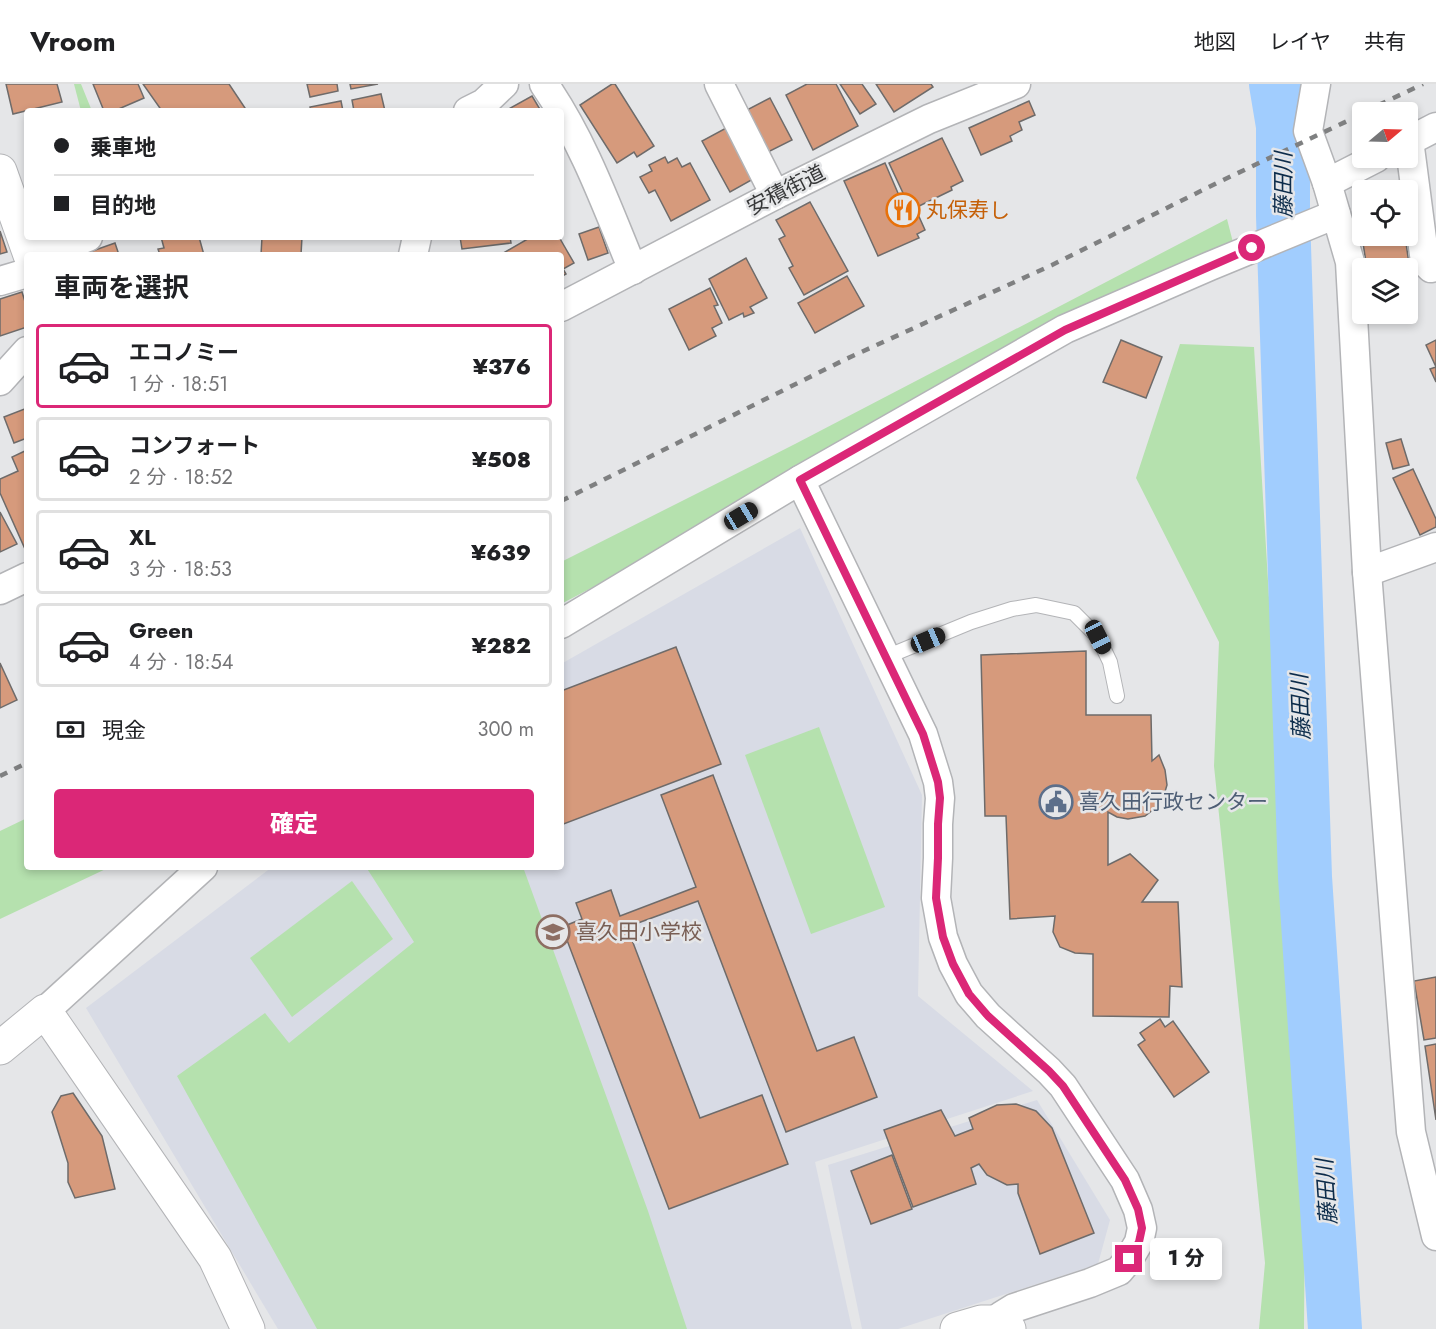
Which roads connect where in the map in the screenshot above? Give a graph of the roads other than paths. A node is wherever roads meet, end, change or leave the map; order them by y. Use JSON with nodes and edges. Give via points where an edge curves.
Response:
{"nodes":[{"id":1,"x":504,"y":84,"type":"edge"},
{"id":2,"x":544,"y":84,"type":"edge"},
{"id":3,"x":719,"y":84,"type":"edge"},
{"id":4,"x":1016,"y":84,"type":"edge"},
{"id":5,"x":1316,"y":84,"type":"edge"},
{"id":6,"x":474,"y":108,"type":"edge"},
{"id":7,"x":560,"y":108,"type":"edge"},
{"id":8,"x":564,"y":117,"type":"edge"},
{"id":9,"x":1436,"y":127,"type":"edge"},
{"id":10,"x":1418,"y":136,"type":"edge"},
{"id":11,"x":1356,"y":168,"type":"edge"},
{"id":12,"x":1412,"y":168,"type":"edge"},
{"id":13,"x":0,"y":171,"type":"edge"},
{"id":14,"x":1327,"y":183,"type":"junction"},
{"id":15,"x":775,"y":195,"type":"junction"},
{"id":16,"x":1336,"y":214,"type":"junction"},
{"id":17,"x":24,"y":238,"type":"edge"},
{"id":18,"x":80,"y":240,"type":"edge"},
{"id":19,"x":50,"y":252,"type":"edge"},
{"id":20,"x":1436,"y":267,"type":"edge"},
{"id":21,"x":633,"y":270,"type":"junction"},
{"id":22,"x":24,"y":274,"type":"edge"},
{"id":23,"x":0,"y":281,"type":"edge"},
{"id":24,"x":564,"y":306,"type":"edge"},
{"id":25,"x":24,"y":354,"type":"edge"},
{"id":26,"x":0,"y":381,"type":"edge"},
{"id":27,"x":800,"y":480,"type":"junction"},
{"id":28,"x":1436,"y":547,"type":"edge"},
{"id":29,"x":1367,"y":572,"type":"junction"},
{"id":30,"x":24,"y":578,"type":"edge"},
{"id":31,"x":0,"y":590,"type":"edge"},
{"id":32,"x":564,"y":622,"type":"edge"},
{"id":33,"x":886,"y":657,"type":"junction"},
{"id":34,"x":1117,"y":696,"type":"dead end"},
{"id":35,"x":200,"y":870,"type":"edge"},
{"id":36,"x":45,"y":1011,"type":"junction"},
{"id":37,"x":0,"y":1048,"type":"edge"},
{"id":38,"x":1424,"y":1133,"type":"edge"},
{"id":39,"x":1436,"y":1236,"type":"edge"},
{"id":40,"x":1003,"y":1325,"type":"edge"},
{"id":41,"x":249,"y":1329,"type":"edge"},
{"id":42,"x":957,"y":1329,"type":"edge"}],
"edges":[{"from":1,"to":6,"type":"street"},
{"from":2,"to":7,"type":"street"},
{"from":3,"to":15,"type":"street"},
{"from":4,"to":15,"type":"street","name":"安積街道","via":[[929,119]]},
{"from":5,"to":14,"type":"street","via":[[1308,131]]},
{"from":8,"to":21,"type":"street"},
{"from":9,"to":10,"type":"street"},
{"from":11,"to":14,"type":"street"},
{"from":12,"to":20,"type":"street","via":[[1425,262]]},
{"from":13,"to":17,"type":"street"},
{"from":14,"to":16,"type":"street"},
{"from":15,"to":21,"type":"street","name":"安積街道"},
{"from":16,"to":27,"type":"street","via":[[1065,330]]},
{"from":16,"to":29,"type":"street","via":[[1350,262]]},
{"from":18,"to":19,"type":"street"},
{"from":21,"to":24,"type":"street","name":"安積街道"},
{"from":22,"to":23,"type":"street"},
{"from":25,"to":26,"type":"street"},
{"from":27,"to":32,"type":"street"},
{"from":27,"to":33,"type":"street"},
{"from":28,"to":29,"type":"street"},
{"from":29,"to":38,"type":"street"},
{"from":30,"to":31,"type":"street"},
{"from":33,"to":34,"type":"lane","via":[[971,622],[1036,605],[1074,613],[1098,637],[1110,662]]},
{"from":33,"to":40,"type":"street","via":[[923,734],[938,782],[936,898],[953,964],[969,994],[988,1016],[1063,1086],[1125,1180],[1142,1228],[1139,1242],[1119,1270],[1014,1308],[1001,1316]]},
{"from":35,"to":36,"type":"street"},
{"from":36,"to":37,"type":"street"},
{"from":36,"to":41,"type":"street","via":[[215,1258]]},
{"from":38,"to":39,"type":"street"},
{"from":40,"to":42,"type":"street","via":[[981,1322]]}]}
